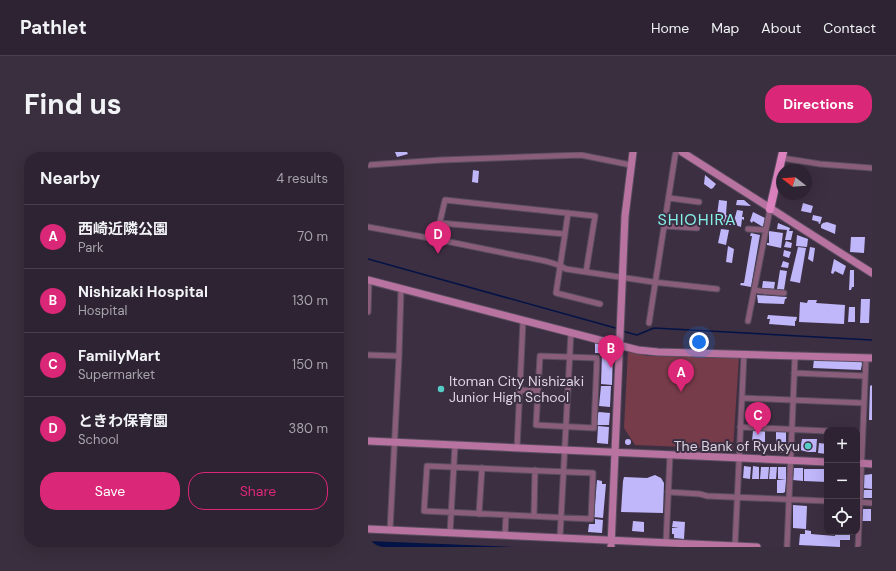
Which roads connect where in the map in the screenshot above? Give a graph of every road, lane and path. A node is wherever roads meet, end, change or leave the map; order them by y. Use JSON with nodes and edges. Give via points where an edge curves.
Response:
{"nodes":[{"id":1,"x":633,"y":152,"type":"edge"},
{"id":2,"x":676,"y":152,"type":"edge"},
{"id":3,"x":682,"y":152,"type":"edge"},
{"id":4,"x":783,"y":155,"type":"edge"},
{"id":5,"x":368,"y":165,"type":"edge"},
{"id":6,"x":632,"y":165,"type":"junction"},
{"id":7,"x":872,"y":168,"type":"edge"},
{"id":8,"x":668,"y":198,"type":"junction"},
{"id":9,"x":699,"y":202,"type":"dead end"},
{"id":10,"x":770,"y":209,"type":"junction"},
{"id":11,"x":568,"y":213,"type":"junction"},
{"id":12,"x":440,"y":223,"type":"junction"},
{"id":13,"x":664,"y":226,"type":"junction"},
{"id":14,"x":368,"y":227,"type":"edge"},
{"id":15,"x":697,"y":228,"type":"dead end"},
{"id":16,"x":748,"y":229,"type":"dead end"},
{"id":17,"x":766,"y":230,"type":"junction"},
{"id":18,"x":565,"y":234,"type":"junction"},
{"id":19,"x":436,"y":239,"type":"junction"},
{"id":20,"x":560,"y":266,"type":"junction"},
{"id":21,"x":586,"y":272,"type":"junction"},
{"id":22,"x":872,"y":274,"type":"edge"},
{"id":23,"x":622,"y":277,"type":"junction"},
{"id":24,"x":369,"y":280,"type":"edge"},
{"id":25,"x":656,"y":282,"type":"junction"},
{"id":26,"x":401,"y":288,"type":"junction"},
{"id":27,"x":717,"y":288,"type":"dead end"},
{"id":28,"x":755,"y":290,"type":"junction"},
{"id":29,"x":784,"y":293,"type":"dead end"},
{"id":30,"x":368,"y":298,"type":"edge"},
{"id":31,"x":600,"y":304,"type":"dead end"},
{"id":32,"x":368,"y":312,"type":"edge"},
{"id":33,"x":523,"y":321,"type":"junction"},
{"id":34,"x":748,"y":321,"type":"dead end"},
{"id":35,"x":649,"y":323,"type":"dead end"},
{"id":36,"x":571,"y":332,"type":"junction"},
{"id":37,"x":620,"y":345,"type":"junction"},
{"id":38,"x":744,"y":354,"type":"junction"},
{"id":39,"x":368,"y":355,"type":"edge"},
{"id":40,"x":399,"y":356,"type":"junction"},
{"id":41,"x":795,"y":356,"type":"junction"},
{"id":42,"x":570,"y":357,"type":"junction"},
{"id":43,"x":869,"y":358,"type":"edge"},
{"id":44,"x":794,"y":373,"type":"junction"},
{"id":45,"x":865,"y":376,"type":"junction"},
{"id":46,"x":519,"y":390,"type":"junction"},
{"id":47,"x":538,"y":391,"type":"junction"},
{"id":48,"x":742,"y":398,"type":"junction"},
{"id":49,"x":793,"y":400,"type":"junction"},
{"id":50,"x":864,"y":403,"type":"junction"},
{"id":51,"x":566,"y":427,"type":"junction"},
{"id":52,"x":740,"y":427,"type":"junction"},
{"id":53,"x":792,"y":429,"type":"junction"},
{"id":54,"x":824,"y":431,"type":"edge"},
{"id":55,"x":860,"y":433,"type":"edge"},
{"id":56,"x":368,"y":441,"type":"edge"},
{"id":57,"x":395,"y":442,"type":"junction"},
{"id":58,"x":455,"y":445,"type":"junction"},
{"id":59,"x":517,"y":448,"type":"junction"},
{"id":60,"x":565,"y":450,"type":"junction"},
{"id":61,"x":615,"y":452,"type":"junction"},
{"id":62,"x":670,"y":455,"type":"junction"},
{"id":63,"x":739,"y":458,"type":"junction"},
{"id":64,"x":790,"y":460,"type":"junction"},
{"id":65,"x":824,"y":462,"type":"edge"},
{"id":66,"x":860,"y":463,"type":"edge"},
{"id":67,"x":872,"y":464,"type":"edge"},
{"id":68,"x":454,"y":467,"type":"junction"},
{"id":69,"x":482,"y":468,"type":"junction"},
{"id":70,"x":535,"y":470,"type":"junction"},
{"id":71,"x":564,"y":471,"type":"junction"},
{"id":72,"x":668,"y":492,"type":"junction"},
{"id":73,"x":737,"y":497,"type":"junction"},
{"id":74,"x":789,"y":499,"type":"junction"},
{"id":75,"x":824,"y":501,"type":"edge"},
{"id":76,"x":860,"y":502,"type":"edge"},
{"id":77,"x":872,"y":503,"type":"edge"},
{"id":78,"x":451,"y":513,"type":"junction"},
{"id":79,"x":479,"y":514,"type":"junction"},
{"id":80,"x":506,"y":515,"type":"junction"},
{"id":81,"x":534,"y":516,"type":"junction"},
{"id":82,"x":561,"y":518,"type":"junction"},
{"id":83,"x":368,"y":529,"type":"edge"},
{"id":84,"x":390,"y":530,"type":"junction"},
{"id":85,"x":450,"y":533,"type":"junction"},
{"id":86,"x":505,"y":535,"type":"junction"},
{"id":87,"x":858,"y":535,"type":"edge"},
{"id":88,"x":560,"y":537,"type":"junction"},
{"id":89,"x":611,"y":543,"type":"edge"},
{"id":90,"x":666,"y":543,"type":"junction"},
{"id":91,"x":735,"y":546,"type":"junction"},
{"id":92,"x":757,"y":547,"type":"edge"},
{"id":93,"x":786,"y":547,"type":"edge"},
{"id":94,"x":858,"y":547,"type":"edge"}],
"edges":[{"from":1,"to":6,"type":"street"},
{"from":2,"to":8,"type":"street"},
{"from":3,"to":10,"type":"street"},
{"from":4,"to":7,"type":"street","via":[[820,164]]},
{"from":4,"to":10,"type":"main road"},
{"from":5,"to":6,"type":"street","via":[[581,155]]},
{"from":6,"to":23,"type":"street","via":[[625,216]]},
{"from":8,"to":9,"type":"street"},
{"from":8,"to":13,"type":"street"},
{"from":10,"to":17,"type":"street"},
{"from":10,"to":22,"type":"street"},
{"from":11,"to":12,"type":"street","via":[[445,200]]},
{"from":11,"to":18,"type":"street"},
{"from":11,"to":21,"type":"street","via":[[595,216]]},
{"from":12,"to":18,"type":"street"},
{"from":12,"to":19,"type":"street"},
{"from":13,"to":15,"type":"street"},
{"from":13,"to":25,"type":"street"},
{"from":14,"to":19,"type":"street"},
{"from":16,"to":17,"type":"street"},
{"from":17,"to":28,"type":"street"},
{"from":18,"to":20,"type":"street"},
{"from":19,"to":20,"type":"street"},
{"from":20,"to":21,"type":"street"},
{"from":20,"to":31,"type":"street","via":[[556,293]]},
{"from":21,"to":23,"type":"street"},
{"from":23,"to":25,"type":"street"},
{"from":23,"to":37,"type":"street"},
{"from":24,"to":26,"type":"street"},
{"from":24,"to":30,"type":"street"},
{"from":25,"to":27,"type":"street"},
{"from":25,"to":35,"type":"street"},
{"from":26,"to":33,"type":"street"},
{"from":26,"to":40,"type":"street"},
{"from":28,"to":29,"type":"street"},
{"from":28,"to":34,"type":"street"},
{"from":30,"to":32,"type":"street"},
{"from":33,"to":36,"type":"street"},
{"from":33,"to":46,"type":"street"},
{"from":36,"to":37,"type":"street"},
{"from":36,"to":42,"type":"street"},
{"from":37,"to":38,"type":"street","via":[[658,352]]},
{"from":37,"to":61,"type":"street"},
{"from":38,"to":41,"type":"street"},
{"from":38,"to":48,"type":"street"},
{"from":39,"to":40,"type":"street"},
{"from":40,"to":57,"type":"street"},
{"from":41,"to":43,"type":"street"},
{"from":41,"to":44,"type":"street"},
{"from":42,"to":47,"type":"street","via":[[540,356]]},
{"from":42,"to":51,"type":"street"},
{"from":42,"to":51,"type":"street","via":[[597,358],[594,428]]},
{"from":43,"to":45,"type":"street"},
{"from":44,"to":45,"type":"street"},
{"from":44,"to":49,"type":"street"},
{"from":45,"to":50,"type":"street"},
{"from":46,"to":47,"type":"street"},
{"from":46,"to":59,"type":"street"},
{"from":47,"to":51,"type":"street","via":[[536,425]]},
{"from":48,"to":49,"type":"street"},
{"from":48,"to":52,"type":"street"},
{"from":49,"to":50,"type":"street"},
{"from":49,"to":53,"type":"street"},
{"from":50,"to":55,"type":"street"},
{"from":51,"to":60,"type":"street"},
{"from":52,"to":53,"type":"street"},
{"from":52,"to":63,"type":"street"},
{"from":53,"to":54,"type":"street"},
{"from":53,"to":64,"type":"street"},
{"from":56,"to":57,"type":"street"},
{"from":57,"to":58,"type":"street"},
{"from":57,"to":84,"type":"street"},
{"from":58,"to":59,"type":"street"},
{"from":58,"to":68,"type":"street"},
{"from":59,"to":60,"type":"street"},
{"from":60,"to":61,"type":"street"},
{"from":60,"to":71,"type":"street"},
{"from":61,"to":62,"type":"street"},
{"from":61,"to":89,"type":"street"},
{"from":62,"to":63,"type":"street"},
{"from":62,"to":72,"type":"street"},
{"from":63,"to":64,"type":"street"},
{"from":63,"to":73,"type":"street"},
{"from":64,"to":65,"type":"street"},
{"from":64,"to":74,"type":"street"},
{"from":66,"to":67,"type":"street"},
{"from":68,"to":69,"type":"street"},
{"from":68,"to":78,"type":"street"},
{"from":68,"to":78,"type":"street","via":[[427,466],[424,511]]},
{"from":69,"to":70,"type":"street"},
{"from":69,"to":79,"type":"street"},
{"from":70,"to":71,"type":"street"},
{"from":70,"to":81,"type":"street"},
{"from":71,"to":82,"type":"street"},
{"from":71,"to":82,"type":"street","via":[[593,473],[592,519]]},
{"from":72,"to":73,"type":"street"},
{"from":72,"to":90,"type":"street"},
{"from":73,"to":74,"type":"street"},
{"from":73,"to":91,"type":"street"},
{"from":74,"to":75,"type":"street"},
{"from":74,"to":93,"type":"street"},
{"from":76,"to":77,"type":"street"},
{"from":78,"to":79,"type":"street"},
{"from":78,"to":85,"type":"street"},
{"from":79,"to":80,"type":"street"},
{"from":80,"to":81,"type":"street"},
{"from":80,"to":86,"type":"street"},
{"from":81,"to":82,"type":"street"},
{"from":82,"to":88,"type":"street"},
{"from":83,"to":84,"type":"street"},
{"from":84,"to":85,"type":"street"},
{"from":85,"to":86,"type":"street"},
{"from":86,"to":88,"type":"street"},
{"from":87,"to":94,"type":"street"},
{"from":88,"to":89,"type":"street"},
{"from":89,"to":90,"type":"street"},
{"from":90,"to":91,"type":"street"},
{"from":91,"to":92,"type":"street"}]}
